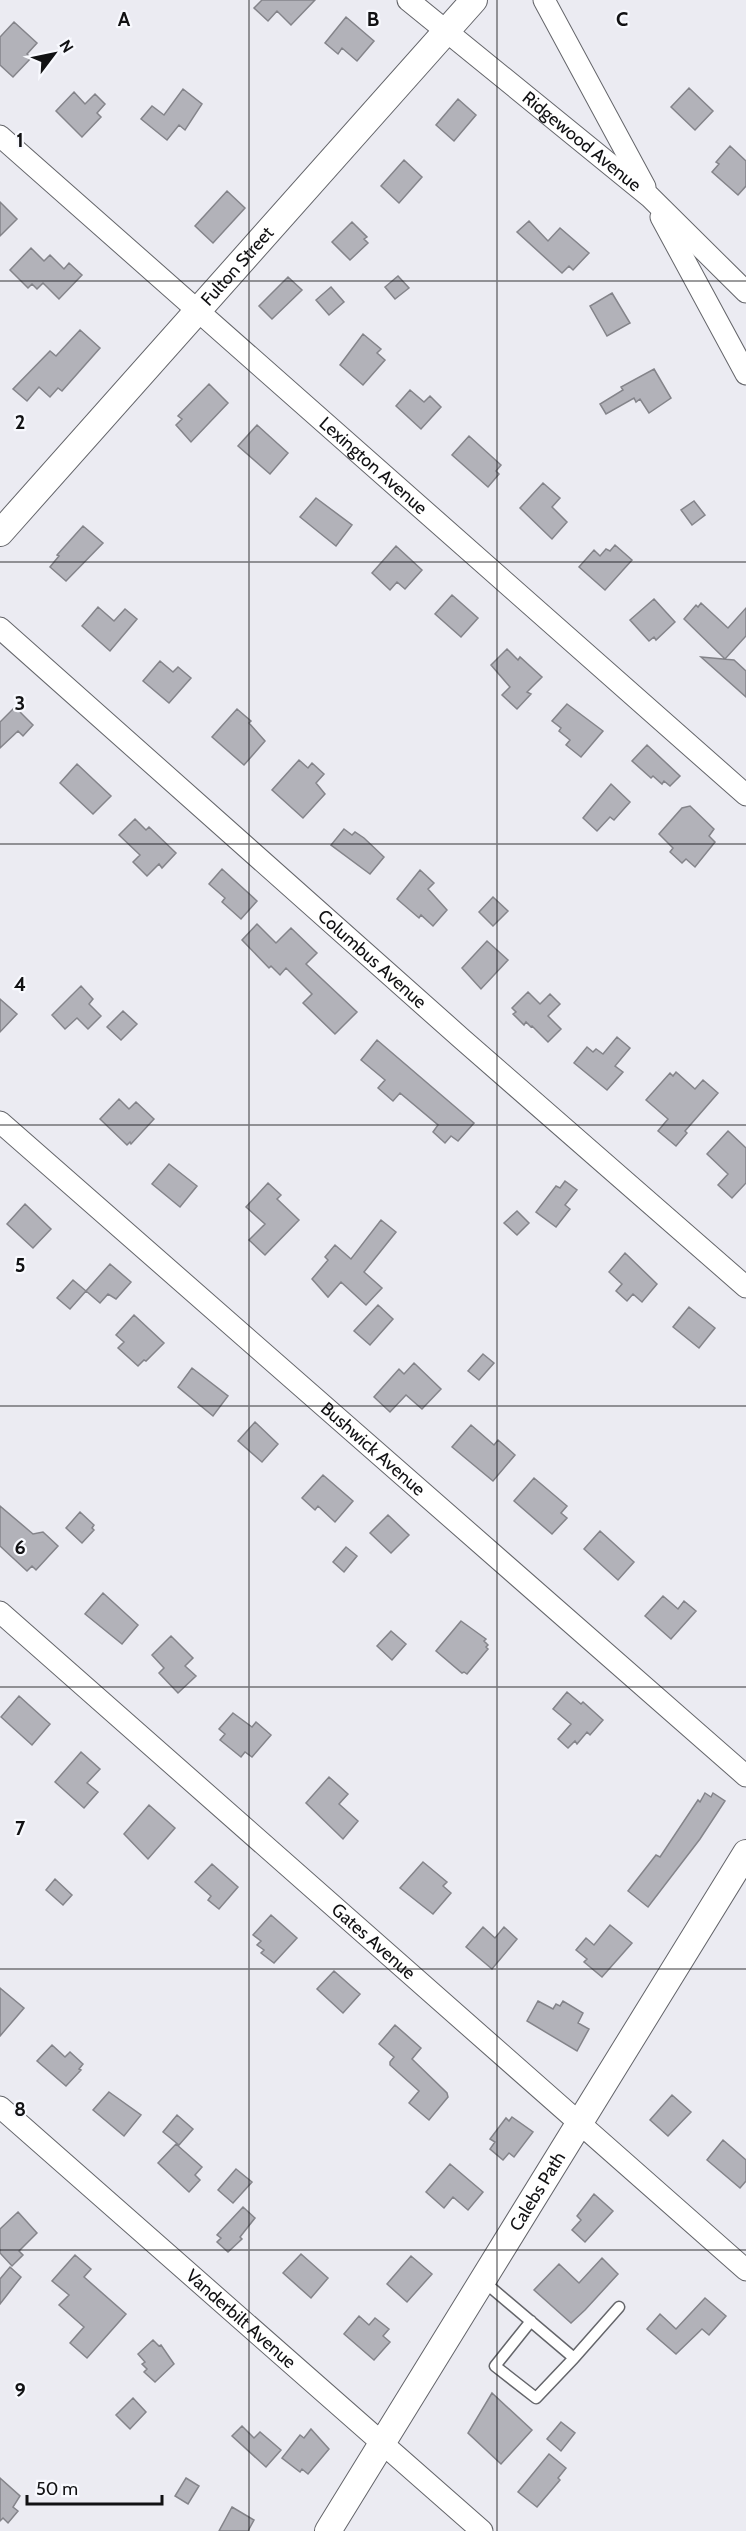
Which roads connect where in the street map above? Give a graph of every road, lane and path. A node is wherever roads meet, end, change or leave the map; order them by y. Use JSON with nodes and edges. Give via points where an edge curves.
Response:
{"nodes":[{"id":1,"x":408,"y":0,"type":"edge"},
{"id":2,"x":474,"y":0,"type":"edge"},
{"id":3,"x":544,"y":0,"type":"edge"},
{"id":4,"x":444,"y":31,"type":"junction"},
{"id":5,"x":0,"y":136,"type":"edge"},
{"id":6,"x":650,"y":197,"type":"junction"},
{"id":7,"x":746,"y":292,"type":"edge"},
{"id":8,"x":197,"y":310,"type":"junction"},
{"id":9,"x":746,"y":374,"type":"edge"},
{"id":10,"x":0,"y":533,"type":"edge"},
{"id":11,"x":0,"y":628,"type":"edge"},
{"id":12,"x":746,"y":795,"type":"edge"},
{"id":13,"x":0,"y":1122,"type":"edge"},
{"id":14,"x":746,"y":1287,"type":"edge"},
{"id":15,"x":0,"y":1612,"type":"edge"},
{"id":16,"x":746,"y":1776,"type":"edge"},
{"id":17,"x":746,"y":1853,"type":"edge"},
{"id":18,"x":0,"y":2107,"type":"edge"},
{"id":19,"x":578,"y":2122,"type":"junction"},
{"id":20,"x":746,"y":2270,"type":"edge"},
{"id":21,"x":482,"y":2280,"type":"junction"},
{"id":22,"x":619,"y":2307,"type":"dead end"},
{"id":23,"x":531,"y":2321,"type":"junction"},
{"id":24,"x":574,"y":2358,"type":"junction"},
{"id":25,"x":383,"y":2443,"type":"junction"},
{"id":26,"x":328,"y":2531,"type":"edge"},
{"id":27,"x":483,"y":2531,"type":"edge"}],
"edges":[{"from":1,"to":4,"type":"street","name":"Ridgewood Avenue"},
{"from":2,"to":4,"type":"street","name":"Fulton Street"},
{"from":3,"to":6,"type":"street"},
{"from":4,"to":6,"type":"street","name":"Ridgewood Avenue"},
{"from":4,"to":8,"type":"street","name":"Fulton Street"},
{"from":5,"to":8,"type":"street","name":"Lexington Avenue"},
{"from":6,"to":7,"type":"street","name":"Ridgewood Avenue"},
{"from":6,"to":9,"type":"street"},
{"from":8,"to":10,"type":"street","name":"Fulton Street"},
{"from":8,"to":12,"type":"street","name":"Lexington Avenue"},
{"from":11,"to":14,"type":"street","name":"Columbus Avenue"},
{"from":13,"to":16,"type":"street","name":"Bushwick Avenue"},
{"from":15,"to":19,"type":"street","name":"Gates Avenue"},
{"from":17,"to":19,"type":"street","name":"Calebs Path"},
{"from":18,"to":25,"type":"street","name":"Vanderbilt Avenue"},
{"from":19,"to":20,"type":"street","name":"Gates Avenue"},
{"from":19,"to":21,"type":"street","name":"Calebs Path"},
{"from":21,"to":23,"type":"lane"},
{"from":21,"to":25,"type":"street","name":"Calebs Path"},
{"from":22,"to":24,"type":"lane"},
{"from":23,"to":24,"type":"lane"},
{"from":23,"to":24,"type":"lane","via":[[495,2366],[536,2398]]},
{"from":25,"to":26,"type":"street","name":"Calebs Path"},
{"from":25,"to":27,"type":"street","name":"Vanderbilt Avenue"}]}
